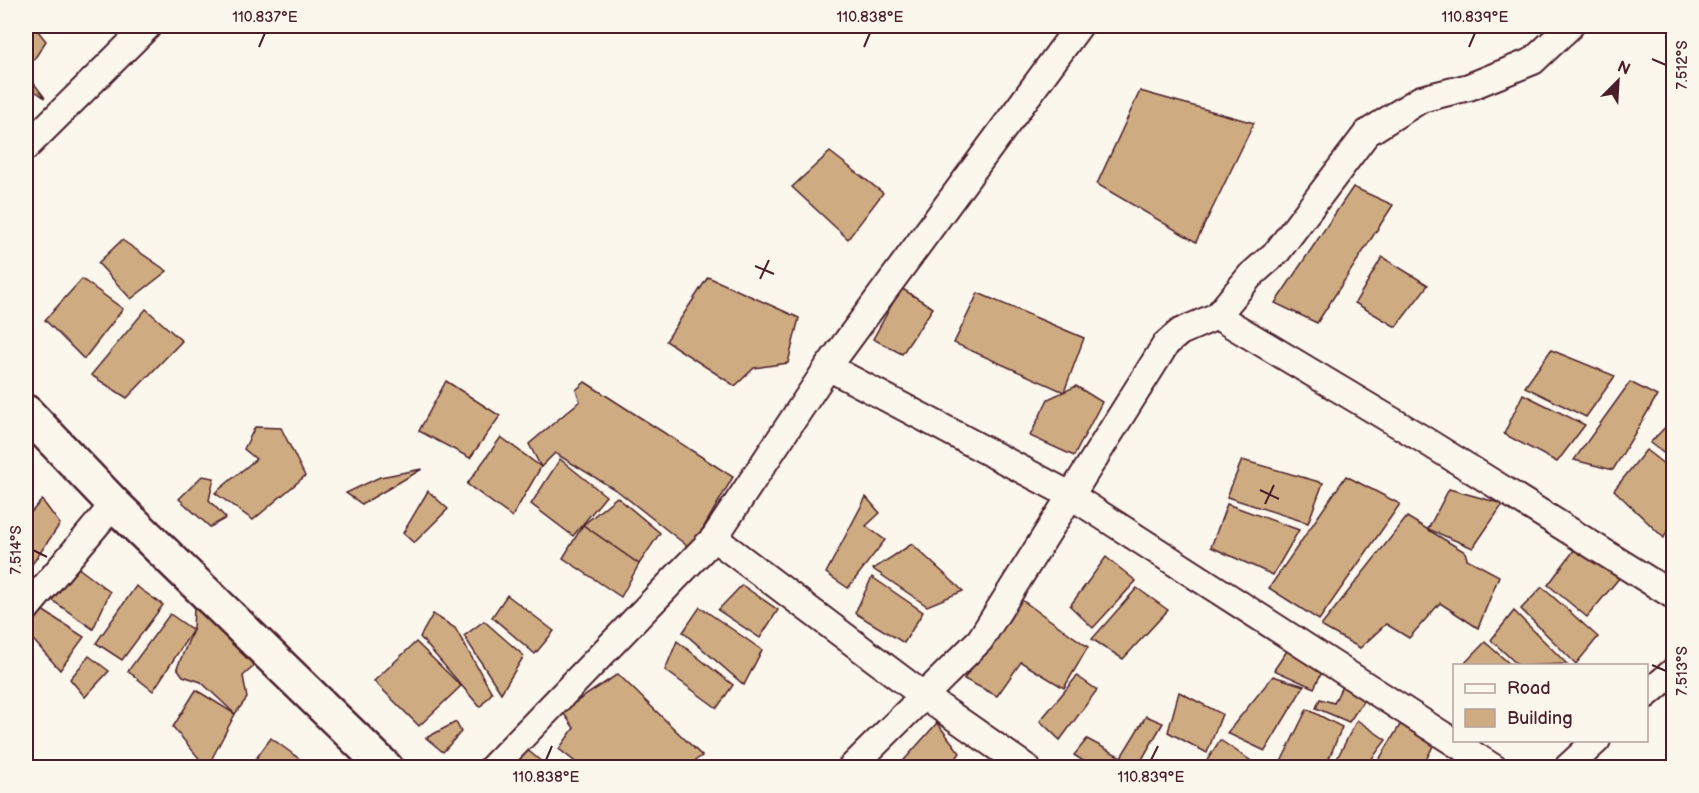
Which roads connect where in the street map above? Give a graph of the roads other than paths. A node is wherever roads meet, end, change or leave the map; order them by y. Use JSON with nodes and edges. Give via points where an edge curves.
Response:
{"nodes":[{"id":1,"x":148,"y":26,"type":"edge"},
{"id":2,"x":1079,"y":26,"type":"edge"},
{"id":3,"x":1570,"y":26,"type":"edge"},
{"id":4,"x":26,"y":147,"type":"edge"},
{"id":5,"x":1217,"y":316,"type":"junction"},
{"id":6,"x":828,"y":367,"type":"junction"},
{"id":7,"x":26,"y":412,"type":"edge"},
{"id":8,"x":1070,"y":495,"type":"junction"},
{"id":9,"x":114,"y":504,"type":"junction"},
{"id":10,"x":714,"y":538,"type":"junction"},
{"id":11,"x":1674,"y":596,"type":"edge"},
{"id":12,"x":26,"y":609,"type":"edge"},
{"id":13,"x":1674,"y":671,"type":"edge"},
{"id":14,"x":1648,"y":695,"type":"edge"},
{"id":15,"x":924,"y":696,"type":"junction"},
{"id":16,"x":1453,"y":742,"type":"edge"},
{"id":17,"x":1454,"y":742,"type":"edge"},
{"id":18,"x":1596,"y":742,"type":"edge"},
{"id":19,"x":386,"y":768,"type":"edge"},
{"id":20,"x":492,"y":768,"type":"edge"},
{"id":21,"x":851,"y":768,"type":"edge"},
{"id":22,"x":1027,"y":768,"type":"edge"},
{"id":23,"x":1494,"y":768,"type":"edge"},
{"id":24,"x":1567,"y":768,"type":"edge"}],
"edges":[{"from":1,"to":4,"type":"street"},
{"from":2,"to":6,"type":"street"},
{"from":3,"to":5,"type":"street","via":[[1533,61],[1469,87],[1421,99],[1367,133],[1277,252],[1250,276]]},
{"from":5,"to":8,"type":"street","via":[[1180,332],[1166,344]]},
{"from":5,"to":11,"type":"street"},
{"from":6,"to":8,"type":"street"},
{"from":6,"to":10,"type":"street"},
{"from":7,"to":9,"type":"street"},
{"from":8,"to":15,"type":"street","via":[[980,640]]},
{"from":8,"to":16,"type":"street"},
{"from":9,"to":12,"type":"street"},
{"from":9,"to":19,"type":"street"},
{"from":10,"to":15,"type":"street"},
{"from":10,"to":20,"type":"street"},
{"from":13,"to":14,"type":"street"},
{"from":15,"to":21,"type":"street"},
{"from":15,"to":22,"type":"street"},
{"from":17,"to":23,"type":"street"},
{"from":18,"to":24,"type":"street"}]}
